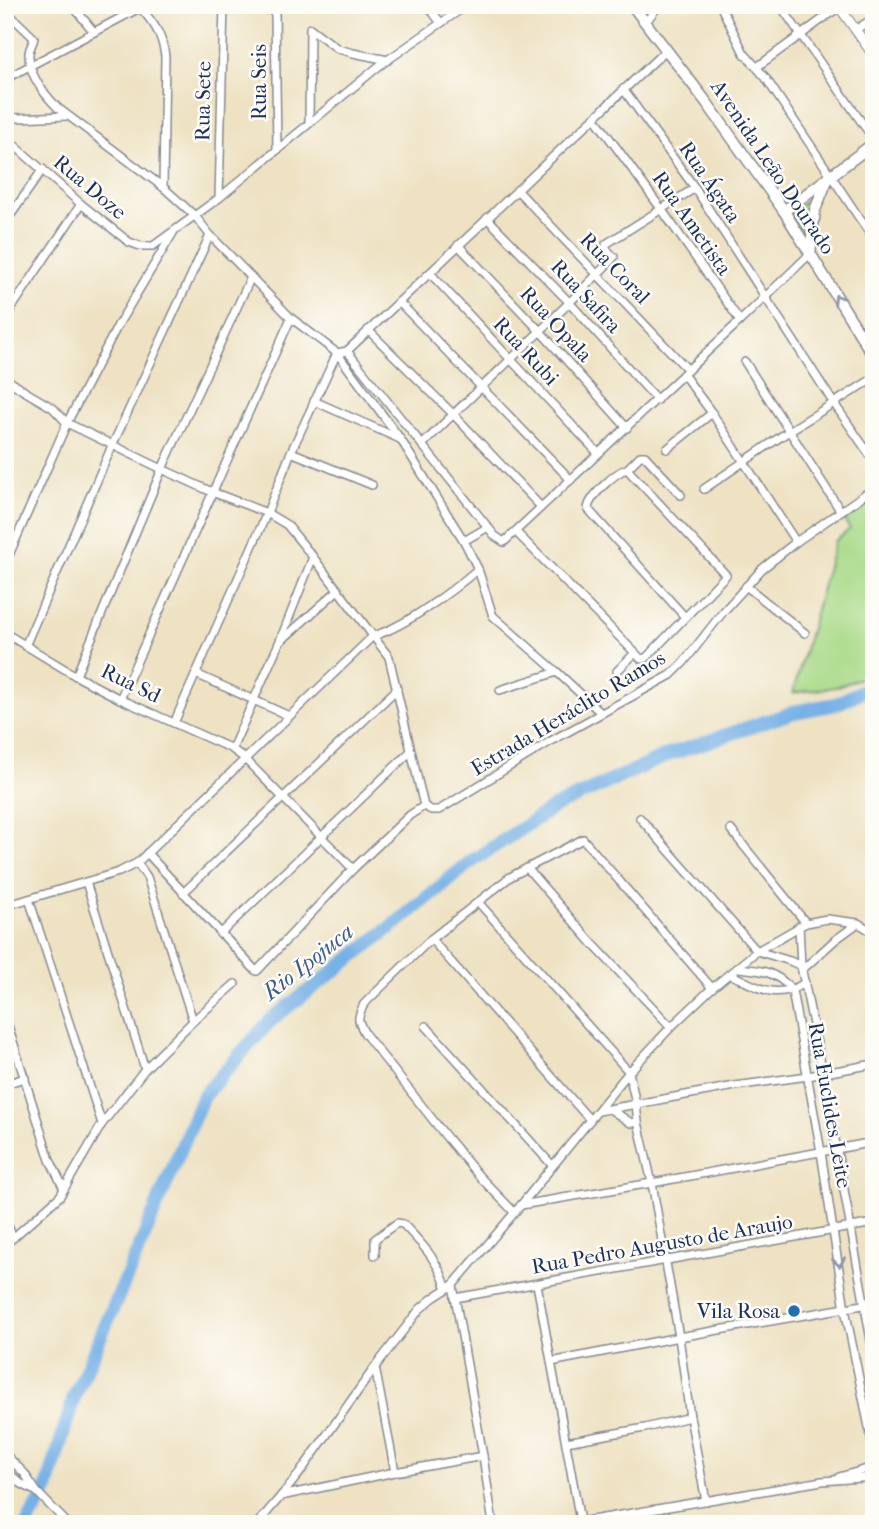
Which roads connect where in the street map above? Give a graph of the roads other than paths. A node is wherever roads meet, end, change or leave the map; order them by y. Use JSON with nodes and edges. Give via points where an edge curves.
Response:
{"nodes":[{"id":1,"x":72,"y":5,"type":"edge"},
{"id":2,"x":224,"y":5,"type":"edge"},
{"id":3,"x":427,"y":5,"type":"edge"},
{"id":4,"x":467,"y":5,"type":"edge"},
{"id":5,"x":632,"y":5,"type":"edge"},
{"id":6,"x":659,"y":5,"type":"edge"},
{"id":7,"x":720,"y":5,"type":"edge"},
{"id":8,"x":780,"y":5,"type":"edge"},
{"id":9,"x":142,"y":6,"type":"edge"},
{"id":10,"x":838,"y":6,"type":"edge"},
{"id":11,"x":5,"y":10,"type":"edge"},
{"id":12,"x":874,"y":18,"type":"edge"},
{"id":13,"x":441,"y":23,"type":"junction"},
{"id":14,"x":645,"y":23,"type":"junction"},
{"id":15,"x":855,"y":30,"type":"junction"},
{"id":16,"x":94,"y":32,"type":"junction"},
{"id":17,"x":800,"y":34,"type":"junction"},
{"id":18,"x":666,"y":50,"type":"junction"},
{"id":19,"x":874,"y":56,"type":"edge"},
{"id":20,"x":388,"y":60,"type":"junction"},
{"id":21,"x":30,"y":65,"type":"junction"},
{"id":22,"x":757,"y":66,"type":"junction"},
{"id":23,"x":5,"y":79,"type":"edge"},
{"id":24,"x":623,"y":89,"type":"junction"},
{"id":25,"x":5,"y":115,"type":"edge"},
{"id":26,"x":68,"y":116,"type":"junction"},
{"id":27,"x":594,"y":117,"type":"junction"},
{"id":28,"x":309,"y":123,"type":"junction"},
{"id":29,"x":5,"y":137,"type":"edge"},
{"id":30,"x":874,"y":142,"type":"edge"},
{"id":31,"x":277,"y":150,"type":"junction"},
{"id":32,"x":43,"y":169,"type":"junction"},
{"id":33,"x":829,"y":177,"type":"junction"},
{"id":34,"x":163,"y":187,"type":"junction"},
{"id":35,"x":695,"y":188,"type":"junction"},
{"id":36,"x":517,"y":190,"type":"junction"},
{"id":37,"x":219,"y":198,"type":"junction"},
{"id":38,"x":81,"y":204,"type":"junction"},
{"id":39,"x":662,"y":210,"type":"junction"},
{"id":40,"x":784,"y":211,"type":"junction"},
{"id":41,"x":195,"y":216,"type":"junction"},
{"id":42,"x":487,"y":218,"type":"junction"},
{"id":43,"x":5,"y":223,"type":"edge"},
{"id":44,"x":175,"y":230,"type":"junction"},
{"id":45,"x":210,"y":235,"type":"junction"},
{"id":46,"x":874,"y":240,"type":"edge"},
{"id":47,"x":458,"y":245,"type":"junction"},
{"id":48,"x":810,"y":254,"type":"junction"},
{"id":49,"x":430,"y":272,"type":"junction"},
{"id":50,"x":598,"y":275,"type":"junction"},
{"id":51,"x":251,"y":278,"type":"junction"},
{"id":52,"x":766,"y":296,"type":"junction"},
{"id":53,"x":399,"y":302,"type":"junction"},
{"id":54,"x":569,"y":303,"type":"junction"},
{"id":55,"x":5,"y":318,"type":"edge"},
{"id":56,"x":291,"y":318,"type":"junction"},
{"id":57,"x":740,"y":321,"type":"junction"},
{"id":58,"x":874,"y":324,"type":"edge"},
{"id":59,"x":369,"y":330,"type":"junction"},
{"id":60,"x":540,"y":331,"type":"junction"},
{"id":61,"x":859,"y":334,"type":"junction"},
{"id":62,"x":347,"y":351,"type":"junction"},
{"id":63,"x":337,"y":353,"type":"junction"},
{"id":64,"x":874,"y":357,"type":"edge"},
{"id":65,"x":510,"y":359,"type":"junction"},
{"id":66,"x":745,"y":362,"type":"dead end"},
{"id":67,"x":686,"y":372,"type":"junction"},
{"id":68,"x":5,"y":378,"type":"edge"},
{"id":69,"x":874,"y":378,"type":"edge"},
{"id":70,"x":481,"y":386,"type":"junction"},
{"id":71,"x":657,"y":400,"type":"junction"},
{"id":72,"x":314,"y":401,"type":"junction"},
{"id":73,"x":833,"y":402,"type":"junction"},
{"id":74,"x":712,"y":413,"type":"junction"},
{"id":75,"x":453,"y":414,"type":"junction"},
{"id":76,"x":67,"y":423,"type":"junction"},
{"id":77,"x":627,"y":428,"type":"junction"},
{"id":78,"x":789,"y":431,"type":"junction"},
{"id":79,"x":401,"y":440,"type":"junction"},
{"id":80,"x":422,"y":445,"type":"junction"},
{"id":81,"x":112,"y":446,"type":"junction"},
{"id":82,"x":667,"y":449,"type":"dead end"},
{"id":83,"x":291,"y":452,"type":"junction"},
{"id":84,"x":598,"y":453,"type":"junction"},
{"id":85,"x":744,"y":461,"type":"junction"},
{"id":86,"x":874,"y":461,"type":"edge"},
{"id":87,"x":162,"y":469,"type":"junction"},
{"id":88,"x":627,"y":469,"type":"junction"},
{"id":89,"x":571,"y":480,"type":"junction"},
{"id":90,"x":372,"y":485,"type":"dead end"},
{"id":91,"x":874,"y":488,"type":"edge"},
{"id":92,"x":704,"y":489,"type":"dead end"},
{"id":93,"x":212,"y":492,"type":"junction"},
{"id":94,"x":681,"y":495,"type":"dead end"},
{"id":95,"x":541,"y":507,"type":"junction"},
{"id":96,"x":840,"y":510,"type":"junction"},
{"id":97,"x":267,"y":513,"type":"junction"},
{"id":98,"x":488,"y":527,"type":"junction"},
{"id":99,"x":516,"y":532,"type":"junction"},
{"id":100,"x":464,"y":541,"type":"junction"},
{"id":101,"x":796,"y":542,"type":"junction"},
{"id":102,"x":313,"y":556,"type":"junction"},
{"id":103,"x":5,"y":564,"type":"edge"},
{"id":104,"x":478,"y":569,"type":"junction"},
{"id":105,"x":746,"y":586,"type":"junction"},
{"id":106,"x":338,"y":590,"type":"junction"},
{"id":107,"x":685,"y":617,"type":"junction"},
{"id":108,"x":5,"y":633,"type":"edge"},
{"id":109,"x":805,"y":633,"type":"dead end"},
{"id":110,"x":373,"y":636,"type":"junction"},
{"id":111,"x":279,"y":643,"type":"junction"},
{"id":112,"x":25,"y":646,"type":"junction"},
{"id":113,"x":635,"y":653,"type":"junction"},
{"id":114,"x":617,"y":671,"type":"dead end"},
{"id":115,"x":557,"y":672,"type":"junction"},
{"id":116,"x":196,"y":674,"type":"junction"},
{"id":117,"x":76,"y":676,"type":"junction"},
{"id":118,"x":397,"y":689,"type":"junction"},
{"id":119,"x":500,"y":690,"type":"dead end"},
{"id":120,"x":120,"y":699,"type":"junction"},
{"id":121,"x":254,"y":700,"type":"junction"},
{"id":122,"x":601,"y":713,"type":"junction"},
{"id":123,"x":289,"y":716,"type":"junction"},
{"id":124,"x":174,"y":723,"type":"junction"},
{"id":125,"x":232,"y":749,"type":"junction"},
{"id":126,"x":411,"y":751,"type":"junction"},
{"id":127,"x":244,"y":758,"type":"junction"},
{"id":128,"x":283,"y":799,"type":"junction"},
{"id":129,"x":425,"y":806,"type":"junction"},
{"id":130,"x":640,"y":818,"type":"dead end"},
{"id":131,"x":731,"y":830,"type":"dead end"},
{"id":132,"x":321,"y":837,"type":"junction"},
{"id":133,"x":147,"y":853,"type":"junction"},
{"id":134,"x":137,"y":863,"type":"junction"},
{"id":135,"x":527,"y":868,"type":"junction"},
{"id":136,"x":353,"y":869,"type":"junction"},
{"id":137,"x":86,"y":882,"type":"junction"},
{"id":138,"x":183,"y":893,"type":"junction"},
{"id":139,"x":29,"y":899,"type":"junction"},
{"id":140,"x":478,"y":902,"type":"junction"},
{"id":141,"x":5,"y":906,"type":"edge"},
{"id":142,"x":858,"y":923,"type":"junction"},
{"id":143,"x":803,"y":924,"type":"junction"},
{"id":144,"x":872,"y":931,"type":"edge"},
{"id":145,"x":220,"y":934,"type":"junction"},
{"id":146,"x":431,"y":939,"type":"junction"},
{"id":147,"x":757,"y":951,"type":"junction"},
{"id":148,"x":737,"y":968,"type":"junction"},
{"id":149,"x":802,"y":968,"type":"junction"},
{"id":150,"x":730,"y":974,"type":"junction"},
{"id":151,"x":804,"y":983,"type":"junction"},
{"id":152,"x":235,"y":984,"type":"dead end"},
{"id":153,"x":712,"y":988,"type":"junction"},
{"id":154,"x":792,"y":990,"type":"junction"},
{"id":155,"x":5,"y":1016,"type":"edge"},
{"id":156,"x":194,"y":1021,"type":"junction"},
{"id":157,"x":426,"y":1026,"type":"dead end"},
{"id":158,"x":671,"y":1027,"type":"junction"},
{"id":159,"x":874,"y":1064,"type":"edge"},
{"id":160,"x":145,"y":1069,"type":"junction"},
{"id":161,"x":629,"y":1072,"type":"junction"},
{"id":162,"x":823,"y":1073,"type":"junction"},
{"id":163,"x":808,"y":1076,"type":"junction"},
{"id":164,"x":24,"y":1078,"type":"junction"},
{"id":165,"x":5,"y":1084,"type":"edge"},
{"id":166,"x":636,"y":1104,"type":"junction"},
{"id":167,"x":610,"y":1109,"type":"junction"},
{"id":168,"x":598,"y":1111,"type":"junction"},
{"id":169,"x":590,"y":1120,"type":"junction"},
{"id":170,"x":638,"y":1122,"type":"junction"},
{"id":171,"x":103,"y":1124,"type":"junction"},
{"id":172,"x":874,"y":1142,"type":"edge"},
{"id":173,"x":836,"y":1149,"type":"junction"},
{"id":174,"x":821,"y":1152,"type":"junction"},
{"id":175,"x":552,"y":1165,"type":"junction"},
{"id":176,"x":652,"y":1183,"type":"junction"},
{"id":177,"x":64,"y":1189,"type":"junction"},
{"id":178,"x":521,"y":1205,"type":"junction"},
{"id":179,"x":514,"y":1212,"type":"junction"},
{"id":180,"x":5,"y":1218,"type":"edge"},
{"id":181,"x":874,"y":1223,"type":"edge"},
{"id":182,"x":851,"y":1228,"type":"junction"},
{"id":183,"x":834,"y":1231,"type":"junction"},
{"id":184,"x":13,"y":1238,"type":"junction"},
{"id":185,"x":5,"y":1245,"type":"edge"},
{"id":186,"x":375,"y":1255,"type":"dead end"},
{"id":187,"x":666,"y":1260,"type":"junction"},
{"id":188,"x":537,"y":1284,"type":"junction"},
{"id":189,"x":450,"y":1287,"type":"junction"},
{"id":190,"x":455,"y":1298,"type":"junction"},
{"id":191,"x":874,"y":1303,"type":"edge"},
{"id":192,"x":864,"y":1305,"type":"junction"},
{"id":193,"x":845,"y":1309,"type":"junction"},
{"id":194,"x":680,"y":1337,"type":"junction"},
{"id":195,"x":874,"y":1357,"type":"edge"},
{"id":196,"x":551,"y":1362,"type":"junction"},
{"id":197,"x":375,"y":1367,"type":"junction"},
{"id":198,"x":691,"y":1417,"type":"junction"},
{"id":199,"x":566,"y":1442,"type":"junction"},
{"id":200,"x":874,"y":1452,"type":"edge"},
{"id":201,"x":5,"y":1454,"type":"edge"},
{"id":202,"x":483,"y":1456,"type":"junction"},
{"id":203,"x":874,"y":1467,"type":"edge"},
{"id":204,"x":5,"y":1470,"type":"edge"},
{"id":205,"x":396,"y":1472,"type":"junction"},
{"id":206,"x":874,"y":1477,"type":"edge"},
{"id":207,"x":822,"y":1481,"type":"junction"},
{"id":208,"x":39,"y":1494,"type":"junction"},
{"id":209,"x":281,"y":1496,"type":"junction"},
{"id":210,"x":706,"y":1501,"type":"junction"},
{"id":211,"x":580,"y":1521,"type":"junction"},
{"id":212,"x":68,"y":1524,"type":"edge"},
{"id":213,"x":257,"y":1524,"type":"edge"},
{"id":214,"x":493,"y":1524,"type":"edge"},
{"id":215,"x":568,"y":1524,"type":"edge"}],
"edges":[{"from":1,"to":16,"type":"street"},
{"from":2,"to":31,"type":"street","name":"Rua Seis","via":[[275,13]]},
{"from":2,"to":37,"type":"street","name":"Rua Sete"},
{"from":3,"to":13,"type":"street"},
{"from":4,"to":13,"type":"street"},
{"from":5,"to":14,"type":"main road","name":"Avenida Leão Dourado"},
{"from":6,"to":14,"type":"street"},
{"from":7,"to":22,"type":"street","via":[[746,57]]},
{"from":8,"to":17,"type":"street"},
{"from":9,"to":16,"type":"street"},
{"from":9,"to":34,"type":"street","via":[[163,40],[166,56]]},
{"from":10,"to":15,"type":"street"},
{"from":10,"to":17,"type":"street"},
{"from":11,"to":21,"type":"street","via":[[34,38]]},
{"from":12,"to":15,"type":"street"},
{"from":13,"to":20,"type":"street"},
{"from":14,"to":18,"type":"main road","name":"Avenida Leão Dourado"},
{"from":15,"to":19,"type":"street"},
{"from":16,"to":21,"type":"street"},
{"from":17,"to":22,"type":"street"},
{"from":17,"to":30,"type":"street"},
{"from":18,"to":24,"type":"street"},
{"from":18,"to":40,"type":"main road","name":"Avenida Leão Dourado"},
{"from":20,"to":28,"type":"street"},
{"from":20,"to":28,"type":"street","via":[[338,48],[309,29]]},
{"from":21,"to":23,"type":"street"},
{"from":21,"to":26,"type":"street","via":[[46,95]]},
{"from":22,"to":33,"type":"street"},
{"from":24,"to":27,"type":"street"},
{"from":24,"to":35,"type":"street","name":"Rua Ágata"},
{"from":25,"to":26,"type":"street"},
{"from":26,"to":34,"type":"street"},
{"from":27,"to":36,"type":"street"},
{"from":27,"to":39,"type":"street","name":"Rua Ametista"},
{"from":28,"to":31,"type":"street"},
{"from":29,"to":32,"type":"street","name":"Rua Doze"},
{"from":30,"to":33,"type":"main road"},
{"from":31,"to":37,"type":"street"},
{"from":32,"to":38,"type":"street","name":"Rua Doze"},
{"from":32,"to":43,"type":"street"},
{"from":33,"to":40,"type":"main road"},
{"from":33,"to":46,"type":"street"},
{"from":33,"to":48,"type":"main road","via":[[816,210]]},
{"from":34,"to":41,"type":"street"},
{"from":35,"to":39,"type":"street"},
{"from":35,"to":52,"type":"street","name":"Rua Ágata"},
{"from":36,"to":42,"type":"street"},
{"from":36,"to":50,"type":"street","name":"Rua Coral"},
{"from":37,"to":41,"type":"street"},
{"from":38,"to":44,"type":"street","name":"Rua Doze","via":[[129,242],[141,246],[153,246]]},
{"from":38,"to":55,"type":"street"},
{"from":39,"to":50,"type":"street","via":[[606,244],[613,258]]},
{"from":39,"to":57,"type":"street","name":"Rua Ametista"},
{"from":40,"to":48,"type":"main road","name":"Avenida Leão Dourado"},
{"from":41,"to":44,"type":"street"},
{"from":41,"to":45,"type":"street"},
{"from":42,"to":47,"type":"street"},
{"from":42,"to":54,"type":"street","name":"Rua Safira"},
{"from":44,"to":76,"type":"street"},
{"from":45,"to":51,"type":"street"},
{"from":45,"to":81,"type":"street"},
{"from":47,"to":49,"type":"street"},
{"from":47,"to":60,"type":"street","name":"Rua Opala"},
{"from":48,"to":52,"type":"street"},
{"from":61,"to":48,"type":"main road","name":"Avenida Leão Dourado","one_way":true},
{"from":49,"to":53,"type":"street"},
{"from":49,"to":65,"type":"street","name":"Rua Rubi"},
{"from":50,"to":54,"type":"street"},
{"from":50,"to":67,"type":"street","name":"Rua Coral"},
{"from":51,"to":56,"type":"street"},
{"from":51,"to":87,"type":"street"},
{"from":52,"to":57,"type":"street"},
{"from":52,"to":73,"type":"street","name":"Rua Ágata"},
{"from":53,"to":59,"type":"street"},
{"from":53,"to":70,"type":"street"},
{"from":54,"to":60,"type":"street"},
{"from":54,"to":71,"type":"street","name":"Rua Safira"},
{"from":56,"to":63,"type":"street"},
{"from":56,"to":93,"type":"street"},
{"from":57,"to":67,"type":"street"},
{"from":58,"to":61,"type":"street"},
{"from":59,"to":62,"type":"street"},
{"from":59,"to":75,"type":"street"},
{"from":60,"to":65,"type":"street"},
{"from":60,"to":77,"type":"street","name":"Rua Opala"},
{"from":61,"to":64,"type":"main road","name":"Avenida Leão Dourado"},
{"from":62,"to":63,"type":"street"},
{"from":62,"to":80,"type":"street"},
{"from":63,"to":72,"type":"street"},
{"from":63,"to":79,"type":"street"},
{"from":65,"to":70,"type":"street"},
{"from":65,"to":84,"type":"street","name":"Rua Rubi"},
{"from":66,"to":78,"type":"street"},
{"from":67,"to":71,"type":"street"},
{"from":67,"to":74,"type":"street","name":"Rua Coral"},
{"from":68,"to":76,"type":"street","via":[[53,408]]},
{"from":69,"to":73,"type":"street"},
{"from":70,"to":75,"type":"street"},
{"from":70,"to":89,"type":"street"},
{"from":71,"to":77,"type":"street"},
{"from":72,"to":79,"type":"street"},
{"from":72,"to":83,"type":"street"},
{"from":73,"to":78,"type":"street"},
{"from":73,"to":86,"type":"street","name":"Rua Ágata"},
{"from":74,"to":82,"type":"street"},
{"from":74,"to":85,"type":"street","name":"Rua Coral"},
{"from":75,"to":80,"type":"street"},
{"from":75,"to":95,"type":"street"},
{"from":76,"to":81,"type":"street"},
{"from":76,"to":103,"type":"street"},
{"from":77,"to":84,"type":"street"},
{"from":78,"to":85,"type":"street"},
{"from":78,"to":96,"type":"street"},
{"from":79,"to":100,"type":"street"},
{"from":80,"to":98,"type":"street"},
{"from":81,"to":87,"type":"street"},
{"from":81,"to":112,"type":"street"},
{"from":83,"to":90,"type":"street"},
{"from":83,"to":97,"type":"street"},
{"from":84,"to":89,"type":"street"},
{"from":85,"to":92,"type":"street"},
{"from":85,"to":101,"type":"street","name":"Rua Coral"},
{"from":87,"to":93,"type":"street"},
{"from":87,"to":117,"type":"street"},
{"from":88,"to":94,"type":"street","via":[[645,456]]},
{"from":88,"to":107,"type":"street","via":[[616,474],[589,502],[588,509]]},
{"from":88,"to":107,"type":"street","via":[[726,575]]},
{"from":89,"to":95,"type":"street"},
{"from":91,"to":96,"type":"street","name":"Estrada Heráclito Ramos"},
{"from":93,"to":97,"type":"street"},
{"from":93,"to":120,"type":"street"},
{"from":95,"to":99,"type":"street"},
{"from":96,"to":101,"type":"street","name":"Estrada Heráclito Ramos"},
{"from":97,"to":102,"type":"street","via":[[287,525]]},
{"from":97,"to":116,"type":"street"},
{"from":98,"to":99,"type":"street","via":[[504,542]]},
{"from":98,"to":100,"type":"street"},
{"from":99,"to":113,"type":"street"},
{"from":100,"to":104,"type":"street"},
{"from":101,"to":105,"type":"street","name":"Estrada Heráclito Ramos"},
{"from":102,"to":106,"type":"street"},
{"from":102,"to":111,"type":"street"},
{"from":104,"to":110,"type":"street","via":[[423,609]]},
{"from":104,"to":115,"type":"street","via":[[493,616]]},
{"from":105,"to":109,"type":"street"},
{"from":105,"to":122,"type":"street","name":"Estrada Heráclito Ramos","via":[[678,669]]},
{"from":106,"to":110,"type":"street"},
{"from":106,"to":111,"type":"street"},
{"from":107,"to":113,"type":"street","via":[[646,658]]},
{"from":108,"to":112,"type":"street","name":"Rua Sd"},
{"from":110,"to":118,"type":"street","via":[[389,657]]},
{"from":110,"to":123,"type":"street"},
{"from":111,"to":121,"type":"street"},
{"from":112,"to":117,"type":"street","name":"Rua Sd"},
{"from":113,"to":114,"type":"street"},
{"from":115,"to":119,"type":"street"},
{"from":115,"to":122,"type":"street"},
{"from":116,"to":121,"type":"street"},
{"from":116,"to":124,"type":"street"},
{"from":117,"to":120,"type":"street","name":"Rua Sd"},
{"from":118,"to":126,"type":"street"},
{"from":118,"to":128,"type":"street"},
{"from":120,"to":124,"type":"street","name":"Rua Sd"},
{"from":121,"to":123,"type":"street"},
{"from":121,"to":125,"type":"street"},
{"from":122,"to":129,"type":"street","name":"Estrada Heráclito Ramos","via":[[439,810]]},
{"from":123,"to":127,"type":"street"},
{"from":124,"to":125,"type":"street","name":"Rua Sd"},
{"from":125,"to":127,"type":"street","name":"Rua Sd"},
{"from":126,"to":129,"type":"street"},
{"from":126,"to":132,"type":"street"},
{"from":127,"to":128,"type":"street","name":"Rua Sd"},
{"from":127,"to":133,"type":"street"},
{"from":128,"to":132,"type":"street","name":"Rua Sd"},
{"from":128,"to":138,"type":"street"},
{"from":129,"to":136,"type":"street"},
{"from":130,"to":147,"type":"street"},
{"from":131,"to":143,"type":"street"},
{"from":132,"to":136,"type":"street","name":"Rua Sd"},
{"from":132,"to":145,"type":"street"},
{"from":133,"to":134,"type":"street"},
{"from":133,"to":138,"type":"street"},
{"from":134,"to":137,"type":"street"},
{"from":134,"to":156,"type":"street","via":[[147,877]]},
{"from":135,"to":140,"type":"street"},
{"from":135,"to":153,"type":"street","via":[[583,839]]},
{"from":135,"to":158,"type":"street"},
{"from":136,"to":145,"type":"street","via":[[257,971]]},
{"from":137,"to":139,"type":"street"},
{"from":137,"to":160,"type":"street"},
{"from":138,"to":145,"type":"street"},
{"from":139,"to":141,"type":"street"},
{"from":139,"to":171,"type":"street"},
{"from":140,"to":146,"type":"street"},
{"from":140,"to":161,"type":"street"},
{"from":142,"to":143,"type":"street","via":[[827,919]]},
{"from":142,"to":144,"type":"street"},
{"from":142,"to":149,"type":"street"},
{"from":143,"to":147,"type":"street"},
{"from":143,"to":149,"type":"street","name":"Rua Euclides Leite"},
{"from":146,"to":169,"type":"street"},
{"from":146,"to":179,"type":"street","via":[[365,1004],[358,1022],[448,1139]]},
{"from":147,"to":148,"type":"street"},
{"from":147,"to":149,"type":"street"},
{"from":148,"to":150,"type":"street"},
{"from":148,"to":154,"type":"street","via":[[772,974]]},
{"from":149,"to":151,"type":"street","name":"Rua Euclides Leite"},
{"from":150,"to":153,"type":"street"},
{"from":150,"to":154,"type":"street","via":[[766,991]]},
{"from":151,"to":154,"type":"street"},
{"from":151,"to":162,"type":"street","name":"Rua Euclides Leite"},
{"from":152,"to":156,"type":"street"},
{"from":153,"to":158,"type":"street"},
{"from":154,"to":163,"type":"street","name":"Rua Euclides Leite"},
{"from":155,"to":164,"type":"street"},
{"from":156,"to":160,"type":"street"},
{"from":157,"to":175,"type":"street"},
{"from":158,"to":161,"type":"street"},
{"from":159,"to":162,"type":"street"},
{"from":160,"to":171,"type":"street"},
{"from":161,"to":166,"type":"street"},
{"from":161,"to":168,"type":"street"},
{"from":162,"to":163,"type":"street"},
{"from":162,"to":173,"type":"street","name":"Rua Euclides Leite"},
{"from":163,"to":166,"type":"street"},
{"from":163,"to":174,"type":"street","name":"Rua Euclides Leite"},
{"from":164,"to":165,"type":"street"},
{"from":164,"to":177,"type":"street"},
{"from":166,"to":167,"type":"street"},
{"from":166,"to":170,"type":"street"},
{"from":167,"to":168,"type":"street"},
{"from":167,"to":170,"type":"street","via":[[631,1123]]},
{"from":168,"to":169,"type":"street"},
{"from":169,"to":175,"type":"street"},
{"from":170,"to":176,"type":"street"},
{"from":171,"to":177,"type":"street"},
{"from":172,"to":173,"type":"street"},
{"from":173,"to":174,"type":"street"},
{"from":173,"to":182,"type":"street","name":"Rua Euclides Leite"},
{"from":174,"to":176,"type":"street"},
{"from":174,"to":183,"type":"street","name":"Rua Euclides Leite"},
{"from":175,"to":178,"type":"street"},
{"from":176,"to":178,"type":"street"},
{"from":176,"to":187,"type":"street"},
{"from":177,"to":184,"type":"street"},
{"from":178,"to":179,"type":"street"},
{"from":179,"to":189,"type":"street"},
{"from":180,"to":184,"type":"street"},
{"from":181,"to":182,"type":"street","name":"Rua Pedro Augusto de Araujo"},
{"from":182,"to":183,"type":"street","name":"Rua Pedro Augusto de Araujo"},
{"from":182,"to":192,"type":"street","name":"Rua Euclides Leite"},
{"from":183,"to":187,"type":"street","name":"Rua Pedro Augusto de Araujo"},
{"from":183,"to":193,"type":"street","name":"Rua Euclides Leite","one_way":true},
{"from":184,"to":185,"type":"street"},
{"from":186,"to":189,"type":"street","via":[[375,1239],[397,1223],[403,1224],[433,1256]]},
{"from":187,"to":188,"type":"street","name":"Rua Pedro Augusto de Araujo"},
{"from":187,"to":194,"type":"street"},
{"from":188,"to":190,"type":"street","name":"Rua Pedro Augusto de Araujo"},
{"from":188,"to":196,"type":"street"},
{"from":189,"to":190,"type":"street"},
{"from":189,"to":197,"type":"street","via":[[420,1310]]},
{"from":190,"to":202,"type":"street"},
{"from":191,"to":192,"type":"street"},
{"from":192,"to":193,"type":"street"},
{"from":192,"to":195,"type":"street","name":"Rua Euclides Leite"},
{"from":193,"to":194,"type":"street"},
{"from":193,"to":200,"type":"street","name":"Rua Euclides Leite"},
{"from":194,"to":196,"type":"street"},
{"from":194,"to":198,"type":"street"},
{"from":196,"to":199,"type":"street"},
{"from":197,"to":205,"type":"street"},
{"from":197,"to":209,"type":"street"},
{"from":198,"to":199,"type":"street"},
{"from":198,"to":210,"type":"street"},
{"from":199,"to":211,"type":"street"},
{"from":201,"to":208,"type":"street"},
{"from":202,"to":205,"type":"street"},
{"from":202,"to":214,"type":"street"},
{"from":203,"to":207,"type":"street"},
{"from":204,"to":208,"type":"street"},
{"from":205,"to":209,"type":"street"},
{"from":206,"to":207,"type":"street"},
{"from":207,"to":210,"type":"street"},
{"from":208,"to":212,"type":"street"},
{"from":209,"to":213,"type":"street"},
{"from":210,"to":211,"type":"street"},
{"from":211,"to":215,"type":"street"}]}
